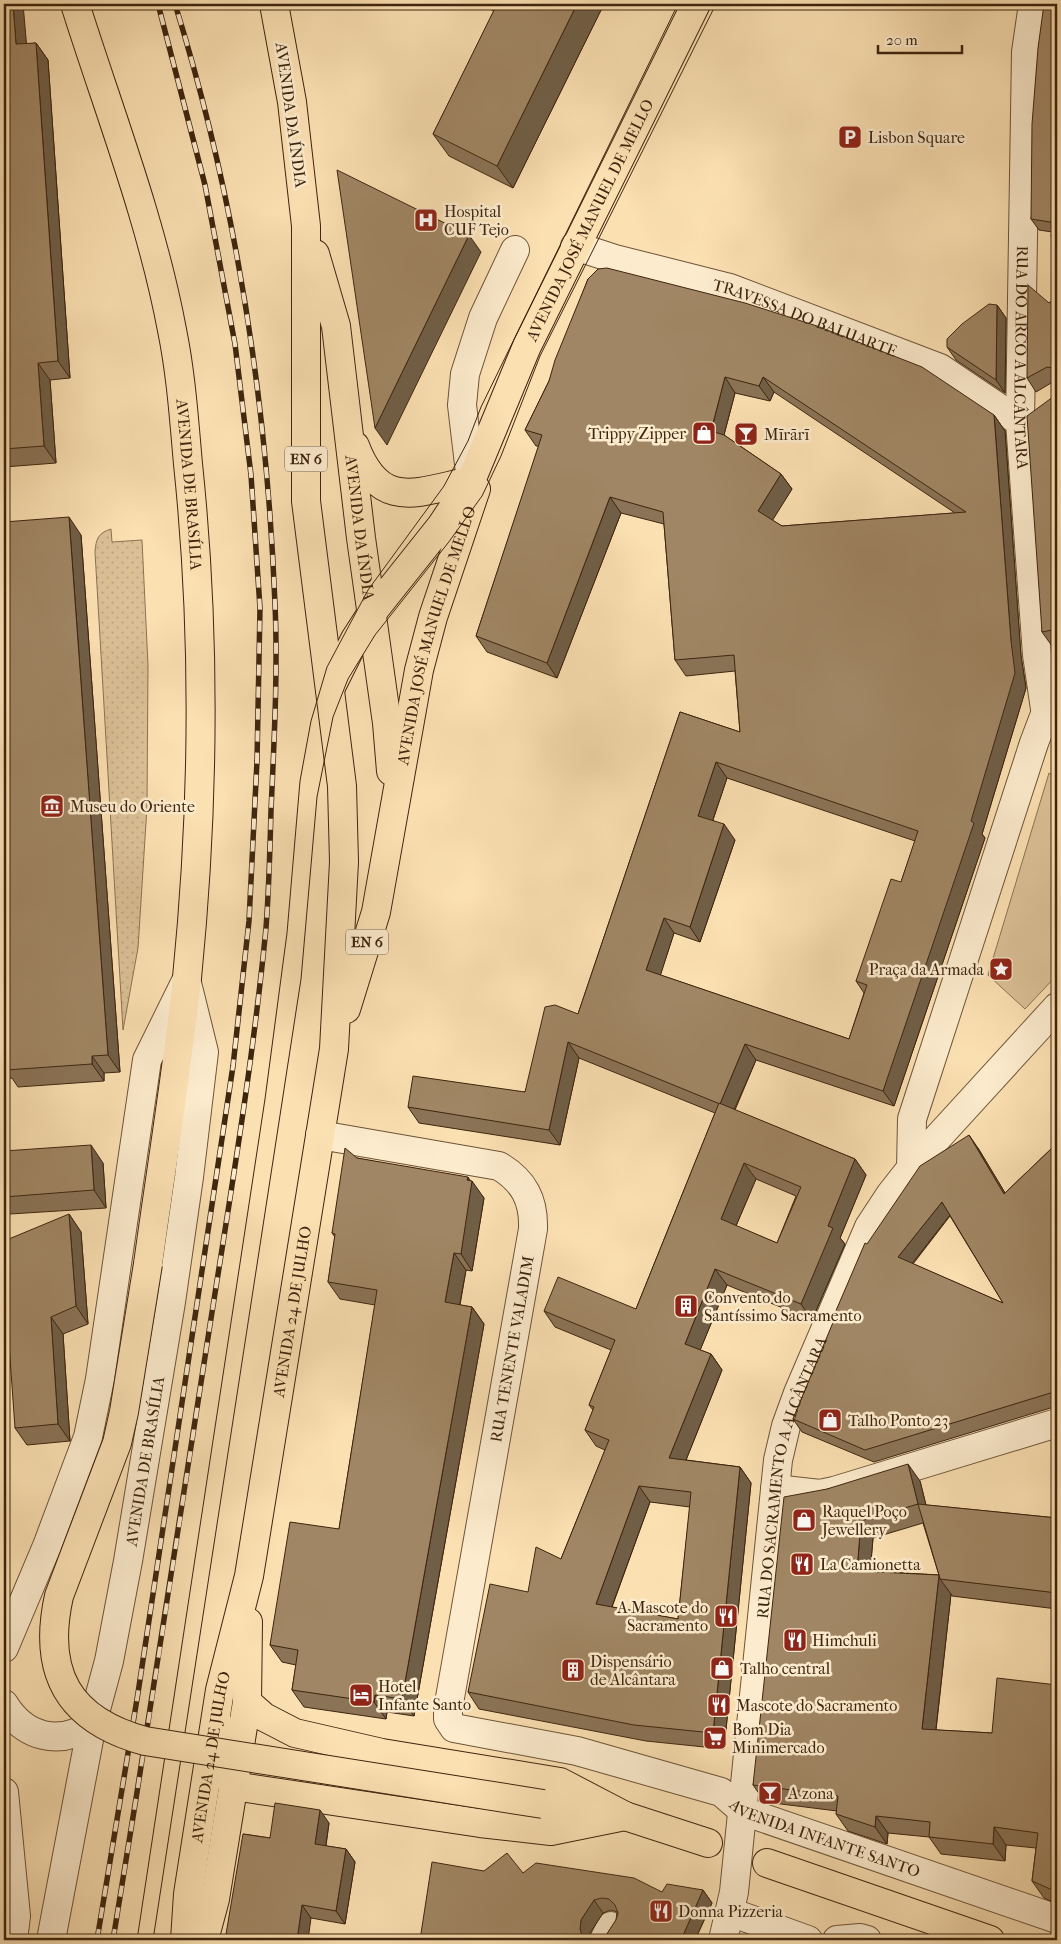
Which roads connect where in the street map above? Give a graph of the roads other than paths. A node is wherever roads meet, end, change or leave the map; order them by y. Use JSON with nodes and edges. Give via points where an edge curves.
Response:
{"nodes":[{"id":1,"x":75,"y":4,"type":"edge"},
{"id":2,"x":274,"y":4,"type":"edge"},
{"id":3,"x":696,"y":4,"type":"edge"},
{"id":4,"x":1033,"y":4,"type":"edge"},
{"id":5,"x":306,"y":226,"type":"junction"},
{"id":6,"x":575,"y":246,"type":"junction"},
{"id":7,"x":515,"y":250,"type":"dead end"},
{"id":8,"x":1042,"y":406,"type":"edge"},
{"id":9,"x":347,"y":421,"type":"junction"},
{"id":10,"x":1020,"y":422,"type":"junction"},
{"id":11,"x":489,"y":439,"type":"junction"},
{"id":12,"x":471,"y":481,"type":"junction"},
{"id":13,"x":371,"y":614,"type":"junction"},
{"id":14,"x":1057,"y":685,"type":"edge"},
{"id":15,"x":330,"y":689,"type":"junction"},
{"id":16,"x":1045,"y":709,"type":"junction"},
{"id":17,"x":389,"y":833,"type":"junction"},
{"id":18,"x":187,"y":979,"type":"junction"},
{"id":19,"x":1057,"y":1007,"type":"edge"},
{"id":20,"x":334,"y":1049,"type":"junction"},
{"id":21,"x":320,"y":1135,"type":"junction"},
{"id":22,"x":911,"y":1169,"type":"junction"},
{"id":23,"x":1057,"y":1423,"type":"edge"},
{"id":24,"x":775,"y":1489,"type":"junction"},
{"id":25,"x":249,"y":1576,"type":"junction"},
{"id":26,"x":4,"y":1648,"type":"edge"},
{"id":27,"x":220,"y":1690,"type":"junction"},
{"id":28,"x":247,"y":1702,"type":"junction"},
{"id":29,"x":4,"y":1704,"type":"edge"},
{"id":30,"x":92,"y":1724,"type":"junction"},
{"id":31,"x":450,"y":1724,"type":"joint"},
{"id":32,"x":233,"y":1786,"type":"junction"},
{"id":33,"x":4,"y":1792,"type":"edge"},
{"id":34,"x":743,"y":1811,"type":"junction"},
{"id":35,"x":625,"y":1816,"type":"junction"},
{"id":36,"x":708,"y":1843,"type":"dead end"},
{"id":37,"x":767,"y":1863,"type":"dead end"},
{"id":38,"x":732,"y":1902,"type":"junction"},
{"id":39,"x":1057,"y":1919,"type":"edge"},
{"id":40,"x":14,"y":1940,"type":"edge"},
{"id":41,"x":52,"y":1940,"type":"edge"},
{"id":42,"x":185,"y":1940,"type":"edge"},
{"id":43,"x":204,"y":1940,"type":"edge"},
{"id":44,"x":723,"y":1940,"type":"edge"},
{"id":45,"x":808,"y":1940,"type":"edge"},
{"id":46,"x":837,"y":1940,"type":"edge"},
{"id":47,"x":867,"y":1940,"type":"edge"},
{"id":48,"x":990,"y":1940,"type":"edge"}],
"edges":[{"from":1,"to":18,"type":"main road","name":"AVENIDA DE BRASÍLIA","via":[[133,178],[163,282],[180,387],[197,570],[201,669],[198,837]]},
{"from":2,"to":5,"type":"main road","name":"AVENIDA DA ÍNDIA","number":"EN 6","via":[[292,102]]},
{"from":3,"to":6,"type":"main road","name":"AVENIDA JOSÉ MANUEL DE MELLO"},
{"from":4,"to":10,"type":"street","name":"RUA DO ARCO A ALCÂNTARA","via":[[1026,52]]},
{"from":5,"to":9,"type":"main road","name":"AVENIDA DA ÍNDIA","number":"EN 6","via":[[336,326]]},
{"from":5,"to":15,"type":"main road","name":"AVENIDA DA ÍNDIA","number":"EN 6","via":[[306,501]]},
{"from":6,"to":10,"type":"street","name":"TRAVESSA DO BALUARTE","via":[[730,288],[940,368]]},
{"from":6,"to":11,"type":"main road","name":"AVENIDA JOSÉ MANUEL DE MELLO","via":[[527,346]]},
{"from":7,"to":12,"type":"street","name":"AVENIDA JOSÉ MANUEL DE MELLO","via":[[483,318],[465,374],[462,405]]},
{"from":8,"to":10,"type":"street"},
{"from":9,"to":12,"type":"main road","via":[[368,474],[398,494]]},
{"from":9,"to":13,"type":"main road","name":"AVENIDA DA ÍNDIA","number":"EN 6"},
{"from":10,"to":16,"type":"street","name":"RUA DO ARCO A ALCÂNTARA","via":[[1037,655]]},
{"from":11,"to":12,"type":"main road","name":"AVENIDA JOSÉ MANUEL DE MELLO"},
{"from":11,"to":17,"type":"main road","name":"AVENIDA JOSÉ MANUEL DE MELLO","via":[[419,670]]},
{"from":12,"to":13,"type":"main road","name":"AVENIDA JOSÉ MANUEL DE MELLO","via":[[441,526]]},
{"from":13,"to":15,"type":"main road","name":"AVENIDA JOSÉ MANUEL DE MELLO","via":[[355,638]]},
{"from":13,"to":17,"type":"main road","name":"AVENIDA DA ÍNDIA","number":"EN 6","via":[[391,766]]},
{"from":14,"to":16,"type":"street"},
{"from":15,"to":20,"type":"main road","name":"AVENIDA 24 DE JULHO","via":[[345,830]]},
{"from":16,"to":22,"type":"street","via":[[912,1119]]},
{"from":17,"to":20,"type":"main road","name":"AVENIDA 24 DE JULHO","number":"EN 6","via":[[376,912]]},
{"from":18,"to":26,"type":"street","name":"AVENIDA DE BRASÍLIA","via":[[147,1060],[100,1380],[88,1437]]},
{"from":18,"to":30,"type":"street","name":"AVENIDA DE BRASÍLIA","via":[[204,1052],[189,1177],[128,1561],[109,1661]]},
{"from":18,"to":35,"type":"main road","bridge":true,"via":[[124,1412],[117,1443],[59,1596],[53,1623],[53,1654],[60,1675],[72,1697],[102,1724],[145,1741]]},
{"from":19,"to":22,"type":"street"},
{"from":20,"to":21,"type":"main road","name":"AVENIDA 24 DE JULHO"},
{"from":21,"to":25,"type":"main road","name":"AVENIDA 24 DE JULHO"},
{"from":21,"to":31,"type":"street","name":"RUA TENENTE VALADIM","via":[[500,1166],[524,1186],[534,1215],[448,1710]]},
{"from":22,"to":24,"type":"street","name":"RUA DO SACRAMENTO A ALCÂNTARA","via":[[869,1227],[798,1393],[782,1443]]},
{"from":23,"to":24,"type":"street","via":[[834,1491],[820,1494]]},
{"from":24,"to":34,"type":"street","name":"RUA DO SACRAMENTO A ALCÂNTARA"},
{"from":25,"to":27,"type":"main road","name":"AVENIDA 24 DE JULHO"},
{"from":25,"to":28,"type":"main road","name":"AVENIDA 24 DE JULHO"},
{"from":27,"to":32,"type":"main road","via":[[228,1777]]},
{"from":27,"to":42,"type":"main road","name":"AVENIDA 24 DE JULHO","via":[[188,1894]]},
{"from":28,"to":32,"type":"main road","name":"AVENIDA 24 DE JULHO"},
{"from":28,"to":35,"type":"main road","via":[[264,1716],[295,1733],[382,1753],[560,1782]]},
{"from":29,"to":30,"type":"street","via":[[12,1717],[40,1734],[65,1737],[78,1734]]},
{"from":30,"to":41,"type":"street","name":"AVENIDA DE BRASÍLIA"},
{"from":31,"to":34,"type":"street","name":"AVENIDA INFANTE SANTO","via":[[463,1732],[578,1751],[722,1792]]},
{"from":32,"to":35,"type":"main road","via":[[551,1831]]},
{"from":32,"to":43,"type":"main road","name":"AVENIDA 24 DE JULHO"},
{"from":33,"to":40,"type":"street","via":[[16,1916]]},
{"from":34,"to":38,"type":"street","name":"RUA DO SACRAMENTO A ALCÂNTARA"},
{"from":34,"to":39,"type":"street","name":"AVENIDA INFANTE SANTO"},
{"from":35,"to":36,"type":"main road"},
{"from":37,"to":48,"type":"main road"},
{"from":38,"to":44,"type":"street","name":"RUA DO SACRAMENTO A ALCÂNTARA"},
{"from":38,"to":45,"type":"street"},
{"from":46,"to":47,"type":"street"}]}
